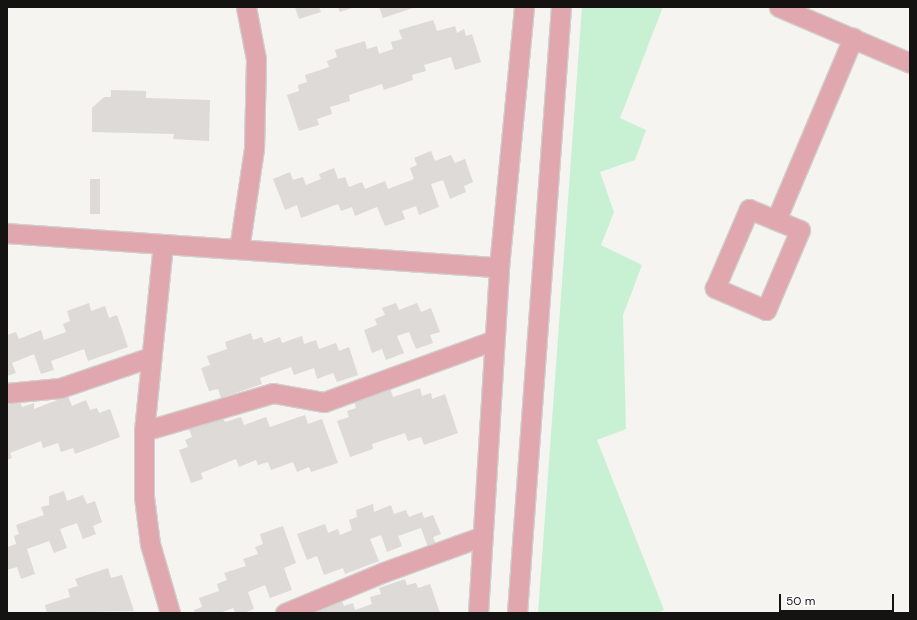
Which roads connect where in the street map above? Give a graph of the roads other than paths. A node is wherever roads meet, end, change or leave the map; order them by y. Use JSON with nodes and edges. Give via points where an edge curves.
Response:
{"nodes":[{"id":1,"x":246,"y":7,"type":"edge"},
{"id":2,"x":524,"y":7,"type":"edge"},
{"id":3,"x":561,"y":7,"type":"edge"},
{"id":4,"x":779,"y":7,"type":"edge"},
{"id":5,"x":853,"y":38,"type":"junction"},
{"id":6,"x":910,"y":63,"type":"edge"},
{"id":7,"x":776,"y":220,"type":"junction"},
{"id":8,"x":7,"y":233,"type":"edge"},
{"id":9,"x":163,"y":244,"type":"junction"},
{"id":10,"x":239,"y":249,"type":"junction"},
{"id":11,"x":499,"y":267,"type":"junction"},
{"id":12,"x":494,"y":340,"type":"junction"},
{"id":13,"x":151,"y":357,"type":"junction"},
{"id":14,"x":7,"y":393,"type":"edge"},
{"id":15,"x":144,"y":431,"type":"junction"},
{"id":16,"x":483,"y":536,"type":"junction"},
{"id":17,"x":170,"y":613,"type":"edge"},
{"id":18,"x":285,"y":613,"type":"edge"},
{"id":19,"x":478,"y":613,"type":"edge"},
{"id":20,"x":516,"y":613,"type":"edge"}],
"edges":[{"from":1,"to":10,"type":"lane","via":[[256,59],[254,149]]},
{"from":2,"to":11,"type":"lane"},
{"from":3,"to":20,"type":"lane"},
{"from":4,"to":5,"type":"lane"},
{"from":5,"to":6,"type":"lane"},
{"from":5,"to":7,"type":"lane"},
{"from":7,"to":7,"type":"lane","via":[[750,209],[715,288],[766,310],[800,230]]},
{"from":8,"to":9,"type":"lane"},
{"from":9,"to":10,"type":"lane"},
{"from":9,"to":13,"type":"lane"},
{"from":10,"to":11,"type":"lane"},
{"from":11,"to":12,"type":"lane"},
{"from":12,"to":15,"type":"lane","via":[[324,402],[273,393]]},
{"from":12,"to":16,"type":"lane"},
{"from":13,"to":14,"type":"lane","via":[[60,388]]},
{"from":13,"to":15,"type":"lane"},
{"from":15,"to":17,"type":"lane","via":[[144,497],[150,544]]},
{"from":16,"to":18,"type":"lane","via":[[384,572]]},
{"from":16,"to":19,"type":"lane"}]}
